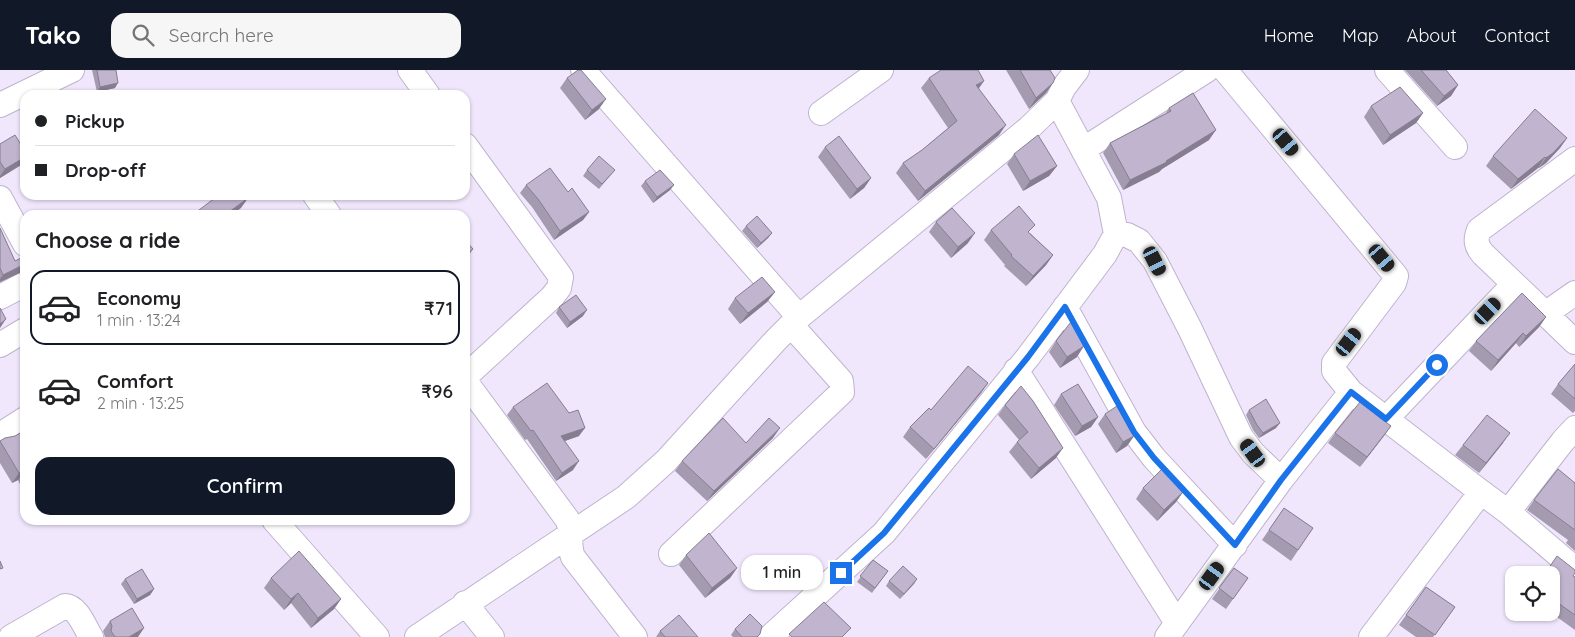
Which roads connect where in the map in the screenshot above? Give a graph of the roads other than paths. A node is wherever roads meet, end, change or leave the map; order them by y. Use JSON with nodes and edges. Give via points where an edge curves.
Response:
{"nodes":[{"id":1,"x":72,"y":70,"type":"edge"},
{"id":2,"x":410,"y":70,"type":"edge"},
{"id":3,"x":584,"y":70,"type":"edge"},
{"id":4,"x":881,"y":70,"type":"edge"},
{"id":5,"x":1207,"y":70,"type":"edge"},
{"id":6,"x":1226,"y":70,"type":"edge"},
{"id":7,"x":1387,"y":70,"type":"edge"},
{"id":8,"x":1063,"y":82,"type":"edge"},
{"id":9,"x":31,"y":90,"type":"edge"},
{"id":10,"x":424,"y":90,"type":"edge"},
{"id":11,"x":20,"y":95,"type":"edge"},
{"id":12,"x":0,"y":105,"type":"edge"},
{"id":13,"x":821,"y":113,"type":"dead end"},
{"id":14,"x":1455,"y":147,"type":"dead end"},
{"id":15,"x":1084,"y":149,"type":"junction"},
{"id":16,"x":470,"y":152,"type":"edge"},
{"id":17,"x":1575,"y":159,"type":"edge"},
{"id":18,"x":0,"y":198,"type":"edge"},
{"id":19,"x":1116,"y":234,"type":"junction"},
{"id":20,"x":20,"y":235,"type":"edge"},
{"id":21,"x":1514,"y":284,"type":"junction"},
{"id":22,"x":20,"y":287,"type":"edge"},
{"id":23,"x":1575,"y":293,"type":"edge"},
{"id":24,"x":0,"y":298,"type":"edge"},
{"id":25,"x":1065,"y":307,"type":"junction"},
{"id":26,"x":1545,"y":314,"type":"junction"},
{"id":27,"x":795,"y":321,"type":"junction"},
{"id":28,"x":20,"y":333,"type":"edge"},
{"id":29,"x":1575,"y":342,"type":"edge"},
{"id":30,"x":0,"y":345,"type":"edge"},
{"id":31,"x":1016,"y":370,"type":"junction"},
{"id":32,"x":470,"y":374,"type":"edge"},
{"id":33,"x":470,"y":386,"type":"edge"},
{"id":34,"x":1351,"y":392,"type":"junction"},
{"id":35,"x":1386,"y":419,"type":"junction"},
{"id":36,"x":20,"y":422,"type":"edge"},
{"id":37,"x":1575,"y":428,"type":"edge"},
{"id":38,"x":0,"y":435,"type":"edge"},
{"id":39,"x":1281,"y":480,"type":"junction"},
{"id":40,"x":1481,"y":492,"type":"junction"},
{"id":41,"x":1508,"y":512,"type":"junction"},
{"id":42,"x":278,"y":525,"type":"edge"},
{"id":43,"x":571,"y":534,"type":"junction"},
{"id":44,"x":1235,"y":545,"type":"junction"},
{"id":45,"x":671,"y":554,"type":"dead end"},
{"id":46,"x":1575,"y":569,"type":"edge"},
{"id":47,"x":465,"y":604,"type":"junction"},
{"id":48,"x":1172,"y":630,"type":"edge"},
{"id":49,"x":11,"y":637,"type":"edge"},
{"id":50,"x":91,"y":637,"type":"edge"},
{"id":51,"x":377,"y":637,"type":"edge"},
{"id":52,"x":417,"y":637,"type":"edge"},
{"id":53,"x":492,"y":637,"type":"edge"},
{"id":54,"x":635,"y":637,"type":"edge"},
{"id":55,"x":770,"y":637,"type":"edge"},
{"id":56,"x":1371,"y":637,"type":"edge"}],
"edges":[{"from":1,"to":9,"type":"street"},
{"from":2,"to":10,"type":"street"},
{"from":3,"to":27,"type":"street"},
{"from":4,"to":13,"type":"street"},
{"from":5,"to":15,"type":"street"},
{"from":6,"to":34,"type":"street","via":[[1396,276],[1334,363],[1334,371]]},
{"from":7,"to":14,"type":"street"},
{"from":8,"to":15,"type":"street"},
{"from":8,"to":27,"type":"street","via":[[1029,128]]},
{"from":11,"to":12,"type":"street"},
{"from":15,"to":19,"type":"street","via":[[1109,198]]},
{"from":16,"to":32,"type":"street","via":[[561,277],[559,288],[552,297]]},
{"from":17,"to":21,"type":"street","via":[[1480,230],[1476,239],[1478,249]]},
{"from":18,"to":20,"type":"street"},
{"from":19,"to":25,"type":"street"},
{"from":19,"to":39,"type":"street","via":[[1139,241],[1155,261],[1241,436],[1253,453]]},
{"from":21,"to":26,"type":"street"},
{"from":21,"to":35,"type":"street"},
{"from":22,"to":24,"type":"street"},
{"from":23,"to":26,"type":"street"},
{"from":25,"to":31,"type":"street"},
{"from":25,"to":44,"type":"street","via":[[1134,432]]},
{"from":26,"to":29,"type":"street"},
{"from":27,"to":43,"type":"street","via":[[666,461],[626,497]]},
{"from":27,"to":45,"type":"street","via":[[841,381],[842,392]]},
{"from":28,"to":30,"type":"street"},
{"from":31,"to":48,"type":"street"},
{"from":31,"to":55,"type":"street","via":[[884,533]]},
{"from":33,"to":43,"type":"street","via":[[567,519]]},
{"from":34,"to":35,"type":"street"},
{"from":34,"to":39,"type":"street"},
{"from":35,"to":40,"type":"street"},
{"from":36,"to":38,"type":"street"},
{"from":37,"to":41,"type":"street"},
{"from":39,"to":44,"type":"street"},
{"from":40,"to":41,"type":"street"},
{"from":40,"to":56,"type":"street"},
{"from":41,"to":46,"type":"street"},
{"from":42,"to":51,"type":"street"},
{"from":43,"to":47,"type":"street"},
{"from":43,"to":54,"type":"street","via":[[569,548],[573,557]]},
{"from":44,"to":48,"type":"street"},
{"from":47,"to":52,"type":"street"},
{"from":47,"to":53,"type":"street"},
{"from":49,"to":50,"type":"street","via":[[64,606],[70,606]]}]}
